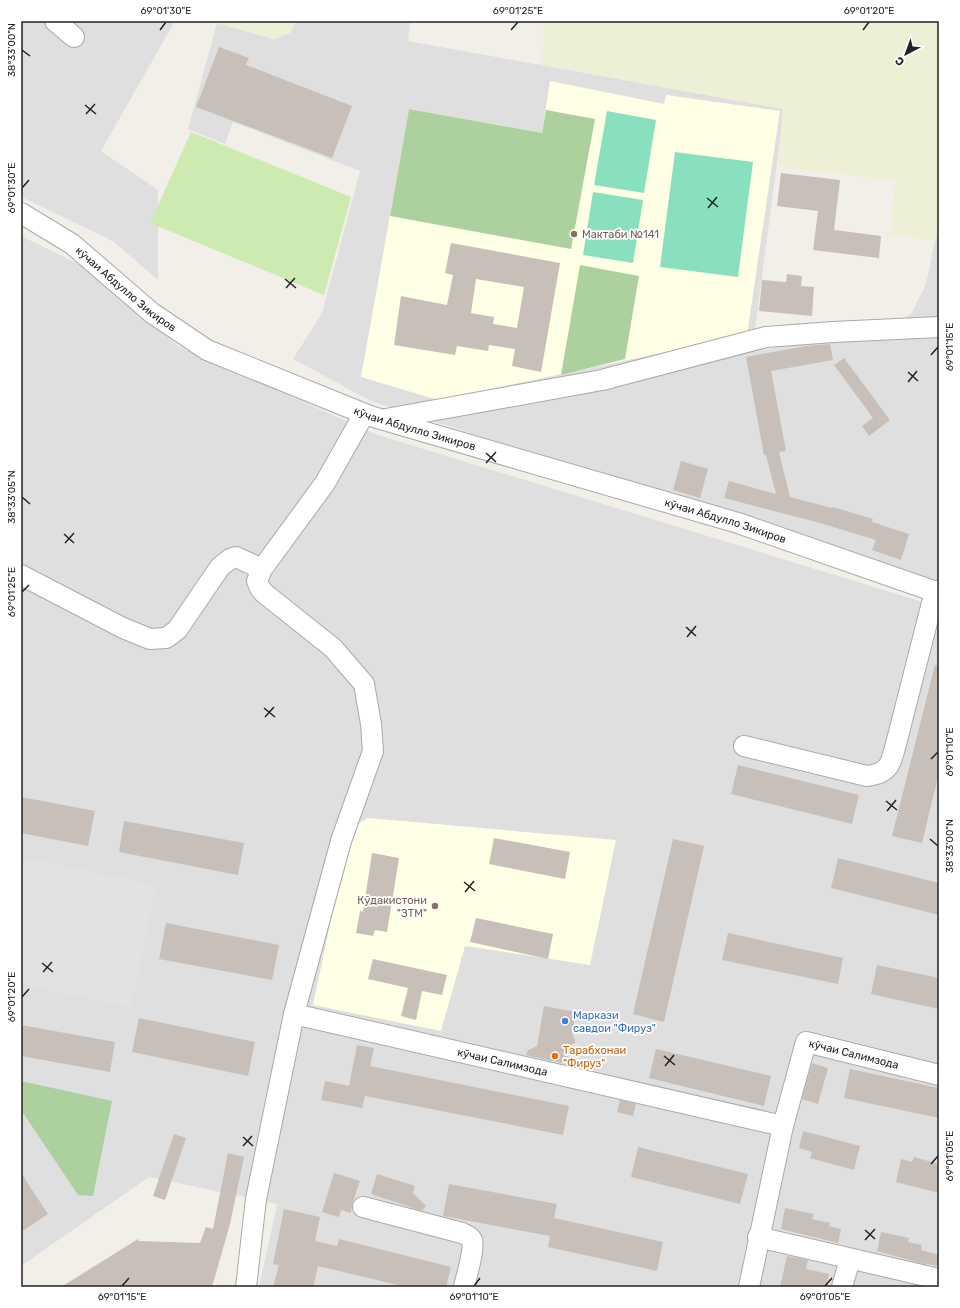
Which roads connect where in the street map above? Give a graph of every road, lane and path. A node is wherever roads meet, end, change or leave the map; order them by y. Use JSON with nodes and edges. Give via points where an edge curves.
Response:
{"nodes":[{"id":1,"x":55,"y":21,"type":"edge"},
{"id":2,"x":74,"y":37,"type":"dead end"},
{"id":3,"x":21,"y":213,"type":"edge"},
{"id":4,"x":939,"y":327,"type":"edge"},
{"id":5,"x":373,"y":417,"type":"junction"},
{"id":6,"x":262,"y":569,"type":"junction"},
{"id":7,"x":21,"y":575,"type":"edge"},
{"id":8,"x":937,"y":592,"type":"edge"},
{"id":9,"x":744,"y":746,"type":"dead end"},
{"id":10,"x":294,"y":1014,"type":"junction"},
{"id":11,"x":939,"y":1075,"type":"edge"},
{"id":12,"x":782,"y":1126,"type":"junction"},
{"id":13,"x":362,"y":1207,"type":"dead end"},
{"id":14,"x":758,"y":1237,"type":"junction"},
{"id":15,"x":850,"y":1260,"type":"junction"},
{"id":16,"x":939,"y":1279,"type":"edge"},
{"id":17,"x":246,"y":1287,"type":"edge"},
{"id":18,"x":464,"y":1287,"type":"edge"},
{"id":19,"x":749,"y":1287,"type":"edge"},
{"id":20,"x":842,"y":1287,"type":"edge"}],
"edges":[{"from":1,"to":2,"type":"street"},
{"from":3,"to":5,"type":"street","name":"кӯчаи Абдулло Зикиров","via":[[72,244],[152,313],[207,350]]},
{"from":4,"to":5,"type":"street","via":[[766,338],[602,380]]},
{"from":5,"to":6,"type":"street"},
{"from":5,"to":8,"type":"street","name":"кӯчаи Абдулло Зикиров","via":[[738,523]]},
{"from":6,"to":7,"type":"street","via":[[236,557],[226,562],[176,630],[166,638],[150,639],[123,628]]},
{"from":6,"to":10,"type":"street","via":[[257,581],[260,588],[333,648],[364,684],[373,751],[341,841]]},
{"from":8,"to":9,"type":"street","via":[[891,762],[880,775],[868,776]]},
{"from":10,"to":12,"type":"street","name":"кӯчаи Салимзода"},
{"from":10,"to":17,"type":"street","via":[[256,1199]]},
{"from":11,"to":12,"type":"street","name":"кӯчаи Салимзода","via":[[806,1042]]},
{"from":12,"to":14,"type":"street","name":"кӯчаи Салимзода"},
{"from":13,"to":18,"type":"street","via":[[470,1237],[472,1249]]},
{"from":14,"to":15,"type":"street"},
{"from":14,"to":19,"type":"street","name":"кӯчаи Салимзода"},
{"from":15,"to":16,"type":"street"},
{"from":15,"to":20,"type":"street"}]}
